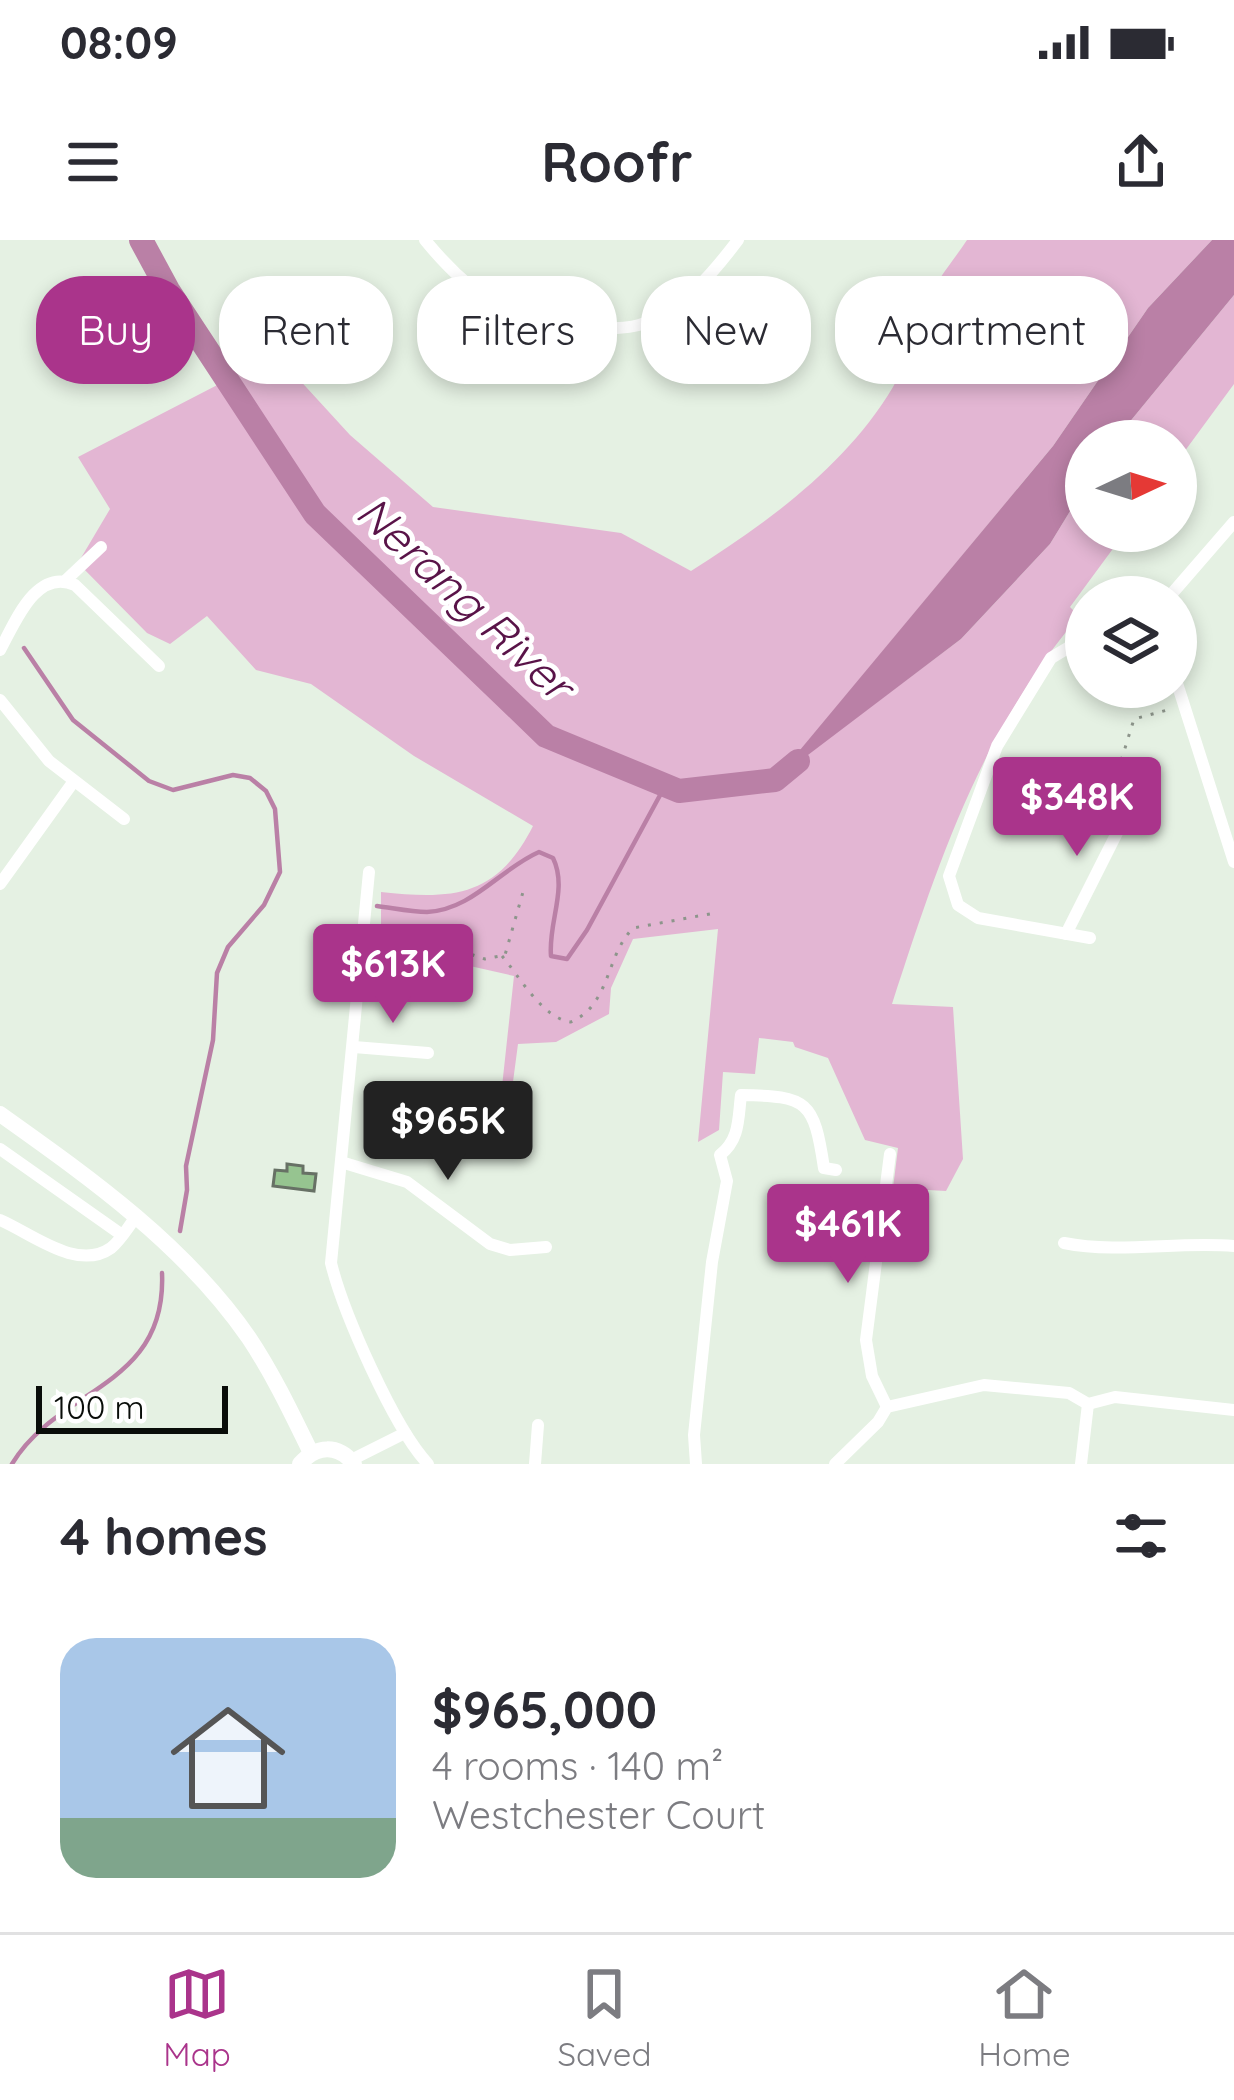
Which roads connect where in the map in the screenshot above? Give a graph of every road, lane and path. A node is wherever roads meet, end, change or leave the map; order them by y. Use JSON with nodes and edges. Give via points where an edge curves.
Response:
{"nodes":[{"id":1,"x":425,"y":240,"type":"edge"},
{"id":2,"x":738,"y":240,"type":"edge"},
{"id":3,"x":1234,"y":522,"type":"edge"},
{"id":4,"x":101,"y":547,"type":"dead end"},
{"id":5,"x":1186,"y":576,"type":"edge"},
{"id":6,"x":66,"y":580,"type":"junction"},
{"id":7,"x":0,"y":650,"type":"edge"},
{"id":8,"x":1065,"y":650,"type":"edge"},
{"id":9,"x":159,"y":666,"type":"dead end"},
{"id":10,"x":0,"y":700,"type":"edge"},
{"id":11,"x":1175,"y":708,"type":"edge"},
{"id":12,"x":1187,"y":708,"type":"edge"},
{"id":13,"x":74,"y":781,"type":"junction"},
{"id":14,"x":1130,"y":807,"type":"joint"},
{"id":15,"x":124,"y":818,"type":"dead end"},
{"id":16,"x":1230,"y":839,"type":"edge"},
{"id":17,"x":1234,"y":862,"type":"edge"},
{"id":18,"x":369,"y":872,"type":"dead end"},
{"id":19,"x":0,"y":884,"type":"edge"},
{"id":20,"x":523,"y":892,"type":"dead end"},
{"id":21,"x":715,"y":913,"type":"dead end"},
{"id":22,"x":1066,"y":934,"type":"junction"},
{"id":23,"x":1090,"y":938,"type":"dead end"},
{"id":24,"x":362,"y":939,"type":"junction"},
{"id":25,"x":502,"y":956,"type":"junction"},
{"id":26,"x":354,"y":1047,"type":"junction"},
{"id":27,"x":428,"y":1053,"type":"dead end"},
{"id":28,"x":0,"y":1114,"type":"edge"},
{"id":29,"x":0,"y":1149,"type":"edge"},
{"id":30,"x":890,"y":1154,"type":"dead end"},
{"id":31,"x":341,"y":1162,"type":"junction"},
{"id":32,"x":836,"y":1170,"type":"dead end"},
{"id":33,"x":136,"y":1217,"type":"junction"},
{"id":34,"x":0,"y":1220,"type":"edge"},
{"id":35,"x":122,"y":1234,"type":"junction"},
{"id":36,"x":1064,"y":1244,"type":"dead end"},
{"id":37,"x":1234,"y":1246,"type":"edge"},
{"id":38,"x":545,"y":1247,"type":"dead end"},
{"id":39,"x":1088,"y":1404,"type":"junction"},
{"id":40,"x":886,"y":1407,"type":"junction"},
{"id":41,"x":1234,"y":1410,"type":"edge"},
{"id":42,"x":538,"y":1425,"type":"dead end"},
{"id":43,"x":405,"y":1433,"type":"junction"},
{"id":44,"x":306,"y":1458,"type":"edge"},
{"id":45,"x":352,"y":1462,"type":"edge"},
{"id":46,"x":428,"y":1464,"type":"edge"},
{"id":47,"x":535,"y":1464,"type":"edge"},
{"id":48,"x":696,"y":1464,"type":"edge"},
{"id":49,"x":835,"y":1464,"type":"edge"},
{"id":50,"x":1082,"y":1464,"type":"edge"}],
"edges":[{"from":1,"to":2,"type":"street","via":[[488,304],[541,326],[585,329],[640,326],[709,277]]},
{"from":3,"to":5,"type":"street"},
{"from":4,"to":6,"type":"street"},
{"from":6,"to":7,"type":"street","via":[[35,593]]},
{"from":6,"to":9,"type":"street"},
{"from":8,"to":22,"type":"street","via":[[1051,658],[997,746],[950,876],[958,905],[978,918]]},
{"from":10,"to":13,"type":"street"},
{"from":11,"to":14,"type":"path","via":[[1134,719],[1118,771]]},
{"from":12,"to":16,"type":"street"},
{"from":13,"to":15,"type":"street"},
{"from":13,"to":19,"type":"street"},
{"from":14,"to":22,"type":"street"},
{"from":16,"to":17,"type":"street"},
{"from":18,"to":24,"type":"street"},
{"from":20,"to":25,"type":"path"},
{"from":21,"to":25,"type":"path","via":[[633,928],[599,1000],[571,1022],[550,1013]]},
{"from":22,"to":23,"type":"street"},
{"from":24,"to":25,"type":"path"},
{"from":24,"to":26,"type":"street"},
{"from":26,"to":27,"type":"street"},
{"from":26,"to":31,"type":"street"},
{"from":28,"to":33,"type":"main road"},
{"from":29,"to":35,"type":"street"},
{"from":30,"to":40,"type":"street","via":[[866,1340]]},
{"from":31,"to":38,"type":"street","via":[[407,1182],[490,1244]]},
{"from":31,"to":43,"type":"street","via":[[331,1263],[339,1298]]},
{"from":32,"to":48,"type":"street","via":[[824,1168],[810,1111],[783,1096],[741,1095],[733,1145],[720,1155],[727,1181],[712,1262]]},
{"from":33,"to":35,"type":"street"},
{"from":33,"to":44,"type":"main road","via":[[246,1335]]},
{"from":34,"to":35,"type":"street","via":[[78,1255],[100,1253]]},
{"from":36,"to":37,"type":"street"},
{"from":39,"to":40,"type":"street","via":[[1069,1393],[998,1385]]},
{"from":39,"to":41,"type":"street","via":[[1115,1397]]},
{"from":39,"to":50,"type":"street"},
{"from":40,"to":49,"type":"street"},
{"from":42,"to":47,"type":"street"},
{"from":43,"to":45,"type":"street"},
{"from":43,"to":46,"type":"street"},
{"from":44,"to":45,"type":"main road","via":[[328,1448]]}]}
